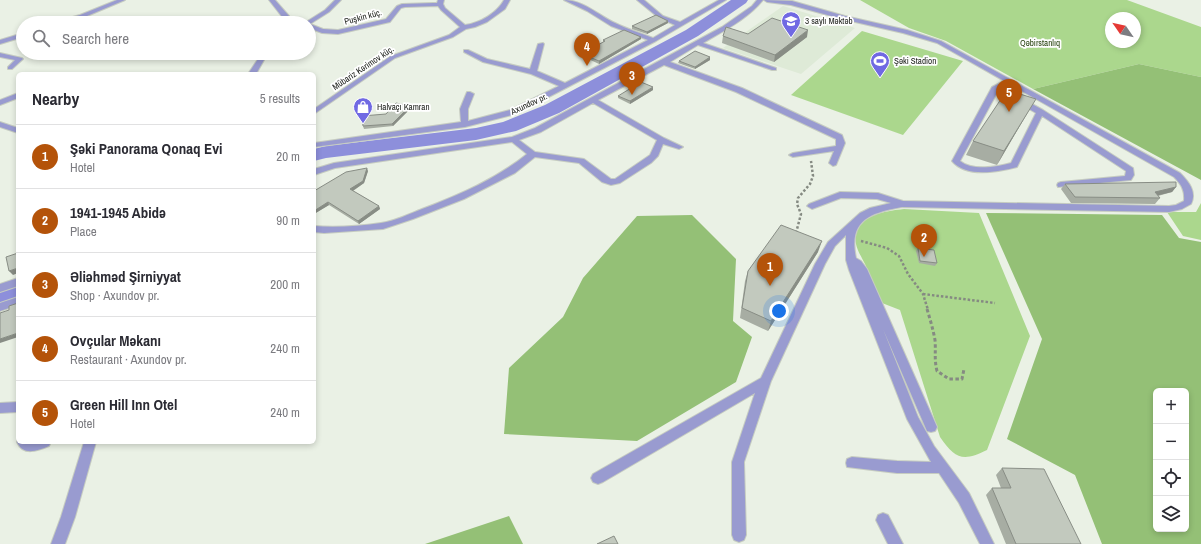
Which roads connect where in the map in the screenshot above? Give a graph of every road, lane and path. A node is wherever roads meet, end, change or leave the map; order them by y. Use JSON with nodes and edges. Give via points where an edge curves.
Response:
{"nodes":[{"id":1,"x":122,"y":0,"type":"edge"},
{"id":2,"x":272,"y":0,"type":"edge"},
{"id":3,"x":338,"y":0,"type":"edge"},
{"id":4,"x":507,"y":0,"type":"edge"},
{"id":5,"x":567,"y":0,"type":"edge"},
{"id":6,"x":640,"y":0,"type":"edge"},
{"id":7,"x":723,"y":0,"type":"edge"},
{"id":8,"x":760,"y":0,"type":"edge"},
{"id":9,"x":767,"y":0,"type":"edge"},
{"id":10,"x":441,"y":2,"type":"edge"},
{"id":11,"x":82,"y":16,"type":"edge"},
{"id":12,"x":286,"y":16,"type":"edge"},
{"id":13,"x":316,"y":18,"type":"edge"},
{"id":14,"x":681,"y":25,"type":"junction"},
{"id":15,"x":464,"y":27,"type":"junction"},
{"id":16,"x":316,"y":28,"type":"edge"},
{"id":17,"x":16,"y":37,"type":"edge"},
{"id":18,"x":654,"y":40,"type":"junction"},
{"id":19,"x":0,"y":42,"type":"edge"},
{"id":20,"x":698,"y":42,"type":"junction"},
{"id":21,"x":541,"y":44,"type":"dead end"},
{"id":22,"x":466,"y":51,"type":"dead end"},
{"id":23,"x":0,"y":55,"type":"edge"},
{"id":24,"x":16,"y":58,"type":"edge"},
{"id":25,"x":19,"y":60,"type":"edge"},
{"id":26,"x":261,"y":60,"type":"edge"},
{"id":27,"x":664,"y":62,"type":"junction"},
{"id":28,"x":10,"y":68,"type":"dead end"},
{"id":29,"x":774,"y":69,"type":"dead end"},
{"id":30,"x":253,"y":72,"type":"edge"},
{"id":31,"x":533,"y":72,"type":"junction"},
{"id":32,"x":1009,"y":80,"type":"junction"},
{"id":33,"x":566,"y":86,"type":"junction"},
{"id":34,"x":996,"y":87,"type":"junction"},
{"id":35,"x":470,"y":94,"type":"dead end"},
{"id":36,"x":16,"y":96,"type":"edge"},
{"id":37,"x":594,"y":101,"type":"junction"},
{"id":38,"x":0,"y":103,"type":"edge"},
{"id":39,"x":316,"y":111,"type":"edge"},
{"id":40,"x":1040,"y":112,"type":"junction"},
{"id":41,"x":0,"y":124,"type":"edge"},
{"id":42,"x":465,"y":125,"type":"junction"},
{"id":43,"x":16,"y":130,"type":"edge"},
{"id":44,"x":514,"y":139,"type":"junction"},
{"id":45,"x":661,"y":140,"type":"junction"},
{"id":46,"x":316,"y":145,"type":"edge"},
{"id":47,"x":679,"y":147,"type":"dead end"},
{"id":48,"x":839,"y":148,"type":"junction"},
{"id":49,"x":533,"y":154,"type":"junction"},
{"id":50,"x":793,"y":155,"type":"dead end"},
{"id":51,"x":833,"y":163,"type":"dead end"},
{"id":52,"x":316,"y":171,"type":"edge"},
{"id":53,"x":1061,"y":185,"type":"dead end"},
{"id":54,"x":902,"y":204,"type":"junction"},
{"id":55,"x":812,"y":206,"type":"dead end"},
{"id":56,"x":853,"y":224,"type":"junction"},
{"id":57,"x":316,"y":229,"type":"edge"},
{"id":58,"x":849,"y":238,"type":"junction"},
{"id":59,"x":851,"y":260,"type":"junction"},
{"id":60,"x":16,"y":283,"type":"edge"},
{"id":61,"x":0,"y":288,"type":"edge"},
{"id":62,"x":923,"y":294,"type":"junction"},
{"id":63,"x":16,"y":302,"type":"edge"},
{"id":64,"x":995,"y":303,"type":"dead end"},
{"id":65,"x":0,"y":307,"type":"edge"},
{"id":66,"x":964,"y":369,"type":"dead end"},
{"id":67,"x":765,"y":381,"type":"junction"},
{"id":68,"x":16,"y":407,"type":"edge"},
{"id":69,"x":0,"y":408,"type":"edge"},
{"id":70,"x":931,"y":427,"type":"dead end"},
{"id":71,"x":24,"y":444,"type":"edge"},
{"id":72,"x":36,"y":444,"type":"edge"},
{"id":73,"x":89,"y":444,"type":"edge"},
{"id":74,"x":852,"y":463,"type":"dead end"},
{"id":75,"x":943,"y":467,"type":"junction"},
{"id":76,"x":598,"y":478,"type":"dead end"},
{"id":77,"x":883,"y":520,"type":"dead end"},
{"id":78,"x":739,"y":535,"type":"dead end"},
{"id":79,"x":58,"y":544,"type":"edge"},
{"id":80,"x":896,"y":544,"type":"edge"},
{"id":81,"x":987,"y":544,"type":"edge"}],
"edges":[{"from":1,"to":11,"type":"street"},
{"from":2,"to":12,"type":"street"},
{"from":3,"to":13,"type":"street"},
{"from":4,"to":15,"type":"street","name":"Mübariz Kərimov küç.","via":[[498,13],[479,24]]},
{"from":5,"to":18,"type":"street","via":[[613,25]]},
{"from":6,"to":14,"type":"street","via":[[661,17]]},
{"from":7,"to":14,"type":"street","name":"Axundov pr."},
{"from":8,"to":20,"type":"street","via":[[739,18]]},
{"from":9,"to":32,"type":"street","via":[[786,1],[921,36],[939,42]]},
{"from":10,"to":15,"type":"street","name":"Puşkin küç.","via":[[443,9]]},
{"from":10,"to":16,"type":"street","name":"Puşkin küç.","via":[[434,5],[404,5],[388,20],[345,31]]},
{"from":14,"to":18,"type":"street","name":"Axundov pr."},
{"from":15,"to":39,"type":"street","name":"Mübariz Kərimov küç.","via":[[451,36],[393,57]]},
{"from":17,"to":19,"type":"street"},
{"from":18,"to":33,"type":"street","name":"Axundov pr."},
{"from":20,"to":27,"type":"street"},
{"from":20,"to":29,"type":"street"},
{"from":21,"to":31,"type":"street"},
{"from":22,"to":31,"type":"street","via":[[492,63]]},
{"from":23,"to":24,"type":"street"},
{"from":25,"to":28,"type":"street"},
{"from":26,"to":30,"type":"street"},
{"from":27,"to":37,"type":"street"},
{"from":27,"to":48,"type":"street","via":[[739,90],[839,137]]},
{"from":31,"to":33,"type":"street"},
{"from":32,"to":34,"type":"street"},
{"from":32,"to":54,"type":"street","via":[[1177,175],[1187,185],[1190,194],[1188,202],[1169,209]]},
{"from":33,"to":42,"type":"street","name":"Axundov pr.","via":[[513,112]]},
{"from":34,"to":40,"type":"street"},
{"from":34,"to":40,"type":"street","via":[[956,161],[958,164],[970,169],[1005,168],[1014,165]]},
{"from":35,"to":42,"type":"street","via":[[463,112]]},
{"from":36,"to":38,"type":"street"},
{"from":37,"to":44,"type":"street","via":[[538,130]]},
{"from":37,"to":45,"type":"street"},
{"from":40,"to":53,"type":"street","via":[[1130,170],[1128,178]]},
{"from":41,"to":43,"type":"street"},
{"from":42,"to":46,"type":"street","name":"Axundov pr."},
{"from":44,"to":49,"type":"street"},
{"from":44,"to":52,"type":"street","via":[[334,166]]},
{"from":45,"to":47,"type":"street"},
{"from":45,"to":49,"type":"street","via":[[654,156],[618,181],[611,182],[581,161]]},
{"from":48,"to":50,"type":"street"},
{"from":48,"to":51,"type":"street"},
{"from":49,"to":57,"type":"street","via":[[512,171],[461,197],[410,217],[383,226]]},
{"from":54,"to":55,"type":"street","via":[[878,196],[840,195]]},
{"from":54,"to":56,"type":"street","via":[[879,208],[863,215]]},
{"from":56,"to":58,"type":"street"},
{"from":56,"to":67,"type":"street","via":[[831,244]]},
{"from":58,"to":59,"type":"street"},
{"from":58,"to":62,"type":"path","via":[[887,248],[899,256],[908,274]]},
{"from":59,"to":70,"type":"street","via":[[858,263],[862,269]]},
{"from":59,"to":75,"type":"street","via":[[913,419],[930,450]]},
{"from":60,"to":61,"type":"street"},
{"from":62,"to":64,"type":"path"},
{"from":62,"to":66,"type":"path","via":[[935,342],[934,360],[938,371],[949,379],[962,379]]},
{"from":63,"to":65,"type":"street"},
{"from":67,"to":76,"type":"street"},
{"from":67,"to":78,"type":"street","via":[[738,462]]},
{"from":68,"to":69,"type":"street"},
{"from":71,"to":72,"type":"street"},
{"from":73,"to":79,"type":"street"},
{"from":74,"to":75,"type":"street","via":[[902,469]]},
{"from":75,"to":81,"type":"street","via":[[964,498]]},
{"from":77,"to":80,"type":"street"}]}
